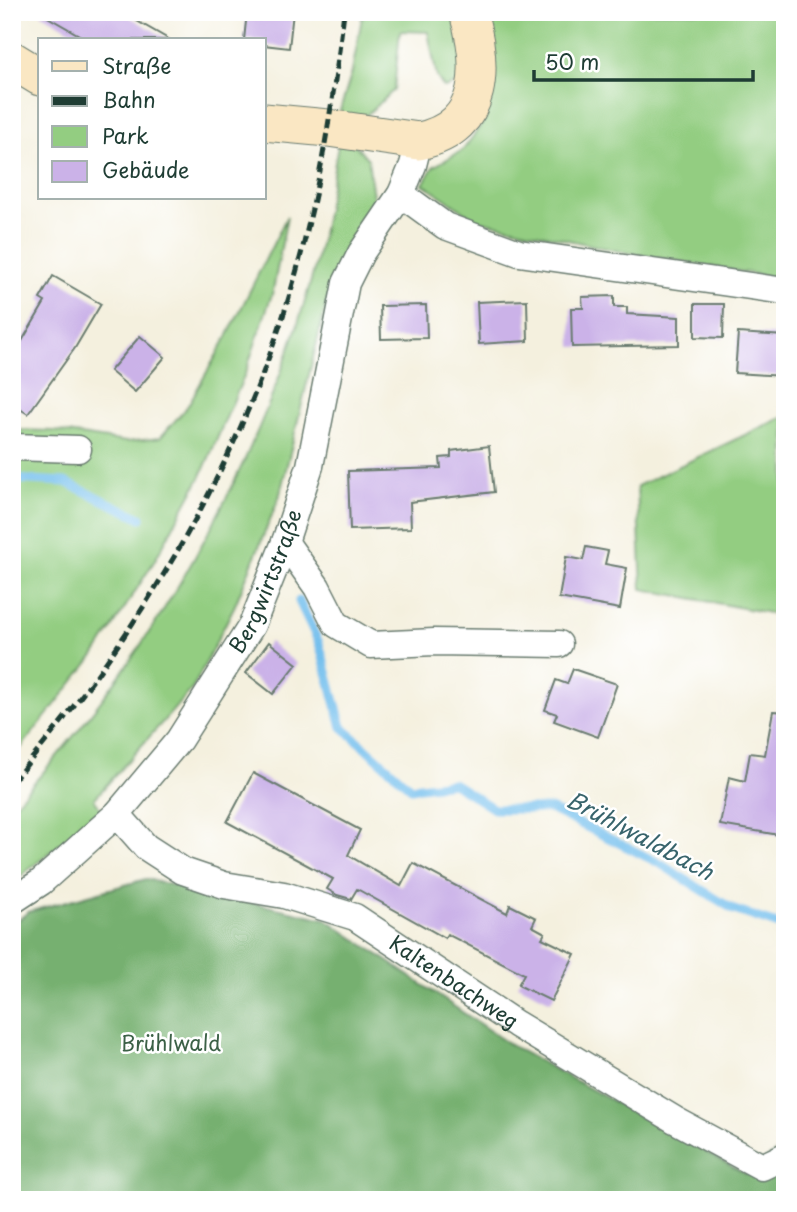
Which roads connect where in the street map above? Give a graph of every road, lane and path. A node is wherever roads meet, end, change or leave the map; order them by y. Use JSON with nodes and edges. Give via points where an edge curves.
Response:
{"nodes":[{"id":1,"x":468,"y":12,"type":"edge"},
{"id":2,"x":12,"y":60,"type":"edge"},
{"id":3,"x":38,"y":75,"type":"edge"},
{"id":4,"x":266,"y":122,"type":"edge"},
{"id":5,"x":419,"y":141,"type":"junction"},
{"id":6,"x":401,"y":194,"type":"junction"},
{"id":7,"x":785,"y":291,"type":"edge"},
{"id":8,"x":12,"y":447,"type":"edge"},
{"id":9,"x":78,"y":449,"type":"dead end"},
{"id":10,"x":285,"y":542,"type":"junction"},
{"id":11,"x":559,"y":644,"type":"dead end"},
{"id":12,"x":117,"y":814,"type":"junction"},
{"id":13,"x":12,"y":901,"type":"edge"},
{"id":14,"x":785,"y":1156,"type":"edge"}],
"edges":[{"from":1,"to":5,"type":"main road","via":[[478,56],[478,80],[471,101],[444,132]]},
{"from":2,"to":3,"type":"main road"},
{"from":4,"to":5,"type":"main road"},
{"from":5,"to":6,"type":"street","name":"Bergwirtstraße"},
{"from":6,"to":7,"type":"street","via":[[444,226],[519,253]]},
{"from":6,"to":10,"type":"street","name":"Bergwirtstraße","via":[[346,283],[310,466]]},
{"from":8,"to":9,"type":"street"},
{"from":10,"to":11,"type":"street","via":[[336,624],[371,645]]},
{"from":10,"to":12,"type":"street","name":"Bergwirtstraße","via":[[252,625],[179,740]]},
{"from":12,"to":13,"type":"street","name":"Bergwirtstraße","via":[[41,882]]},
{"from":12,"to":14,"type":"street","name":"Kaltenbachweg","via":[[146,847],[183,871],[355,917],[516,1024],[675,1120],[762,1167]]}]}
